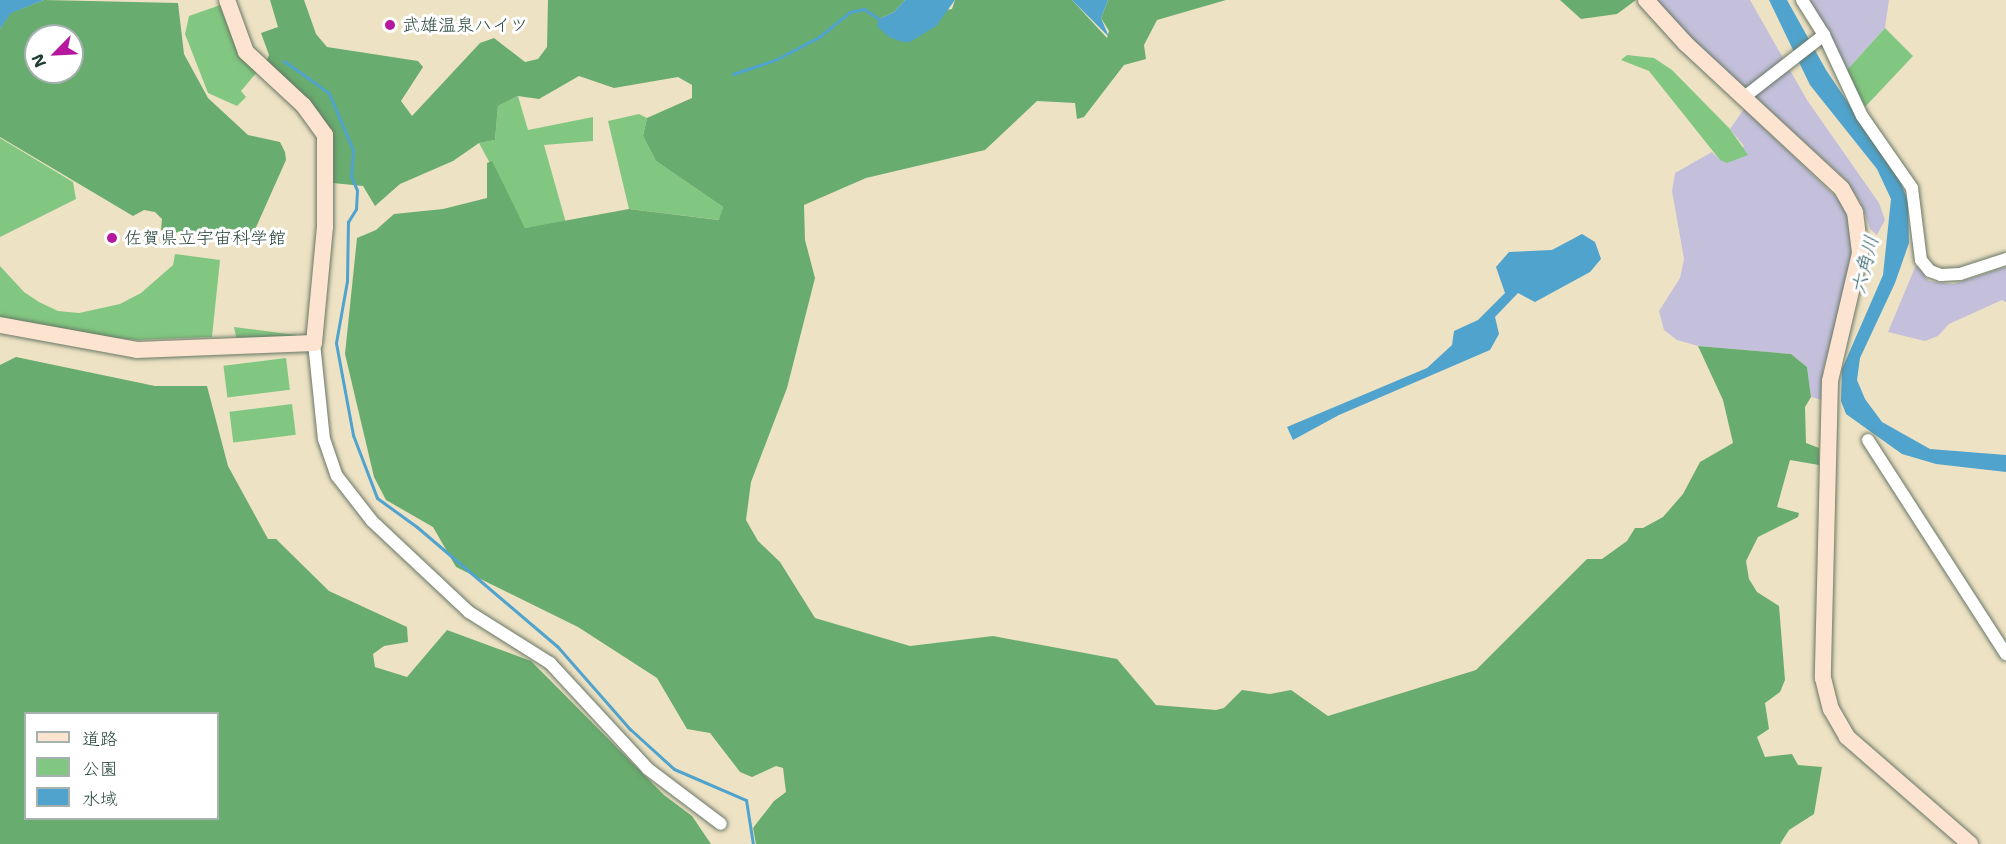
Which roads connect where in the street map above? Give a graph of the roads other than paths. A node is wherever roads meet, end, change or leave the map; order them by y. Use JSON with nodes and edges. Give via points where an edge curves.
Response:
{"nodes":[{"id":1,"x":227,"y":0,"type":"edge"},
{"id":2,"x":1646,"y":0,"type":"edge"},
{"id":3,"x":1802,"y":0,"type":"edge"},
{"id":4,"x":1820,"y":39,"type":"junction"},
{"id":5,"x":1743,"y":98,"type":"junction"},
{"id":6,"x":2006,"y":259,"type":"edge"},
{"id":7,"x":0,"y":325,"type":"edge"},
{"id":8,"x":314,"y":343,"type":"junction"},
{"id":9,"x":1868,"y":440,"type":"dead end"},
{"id":10,"x":2006,"y":654,"type":"edge"},
{"id":11,"x":721,"y":824,"type":"dead end"},
{"id":12,"x":1970,"y":844,"type":"edge"}],
"edges":[{"from":1,"to":8,"type":"street","via":[[246,52],[303,105],[325,135],[325,227]]},
{"from":2,"to":5,"type":"street"},
{"from":3,"to":4,"type":"street"},
{"from":4,"to":5,"type":"street"},
{"from":4,"to":6,"type":"street","via":[[1862,116],[1912,188],[1917,244],[1926,265],[1941,275],[1960,274]]},
{"from":5,"to":12,"type":"street","via":[[1842,189],[1861,233],[1858,265],[1830,381],[1823,678],[1831,709],[1847,737]]},
{"from":7,"to":8,"type":"street","via":[[137,350]]},
{"from":8,"to":11,"type":"street","via":[[324,439],[337,476],[372,521],[469,612],[550,663],[648,769]]},
{"from":9,"to":10,"type":"street"}]}
